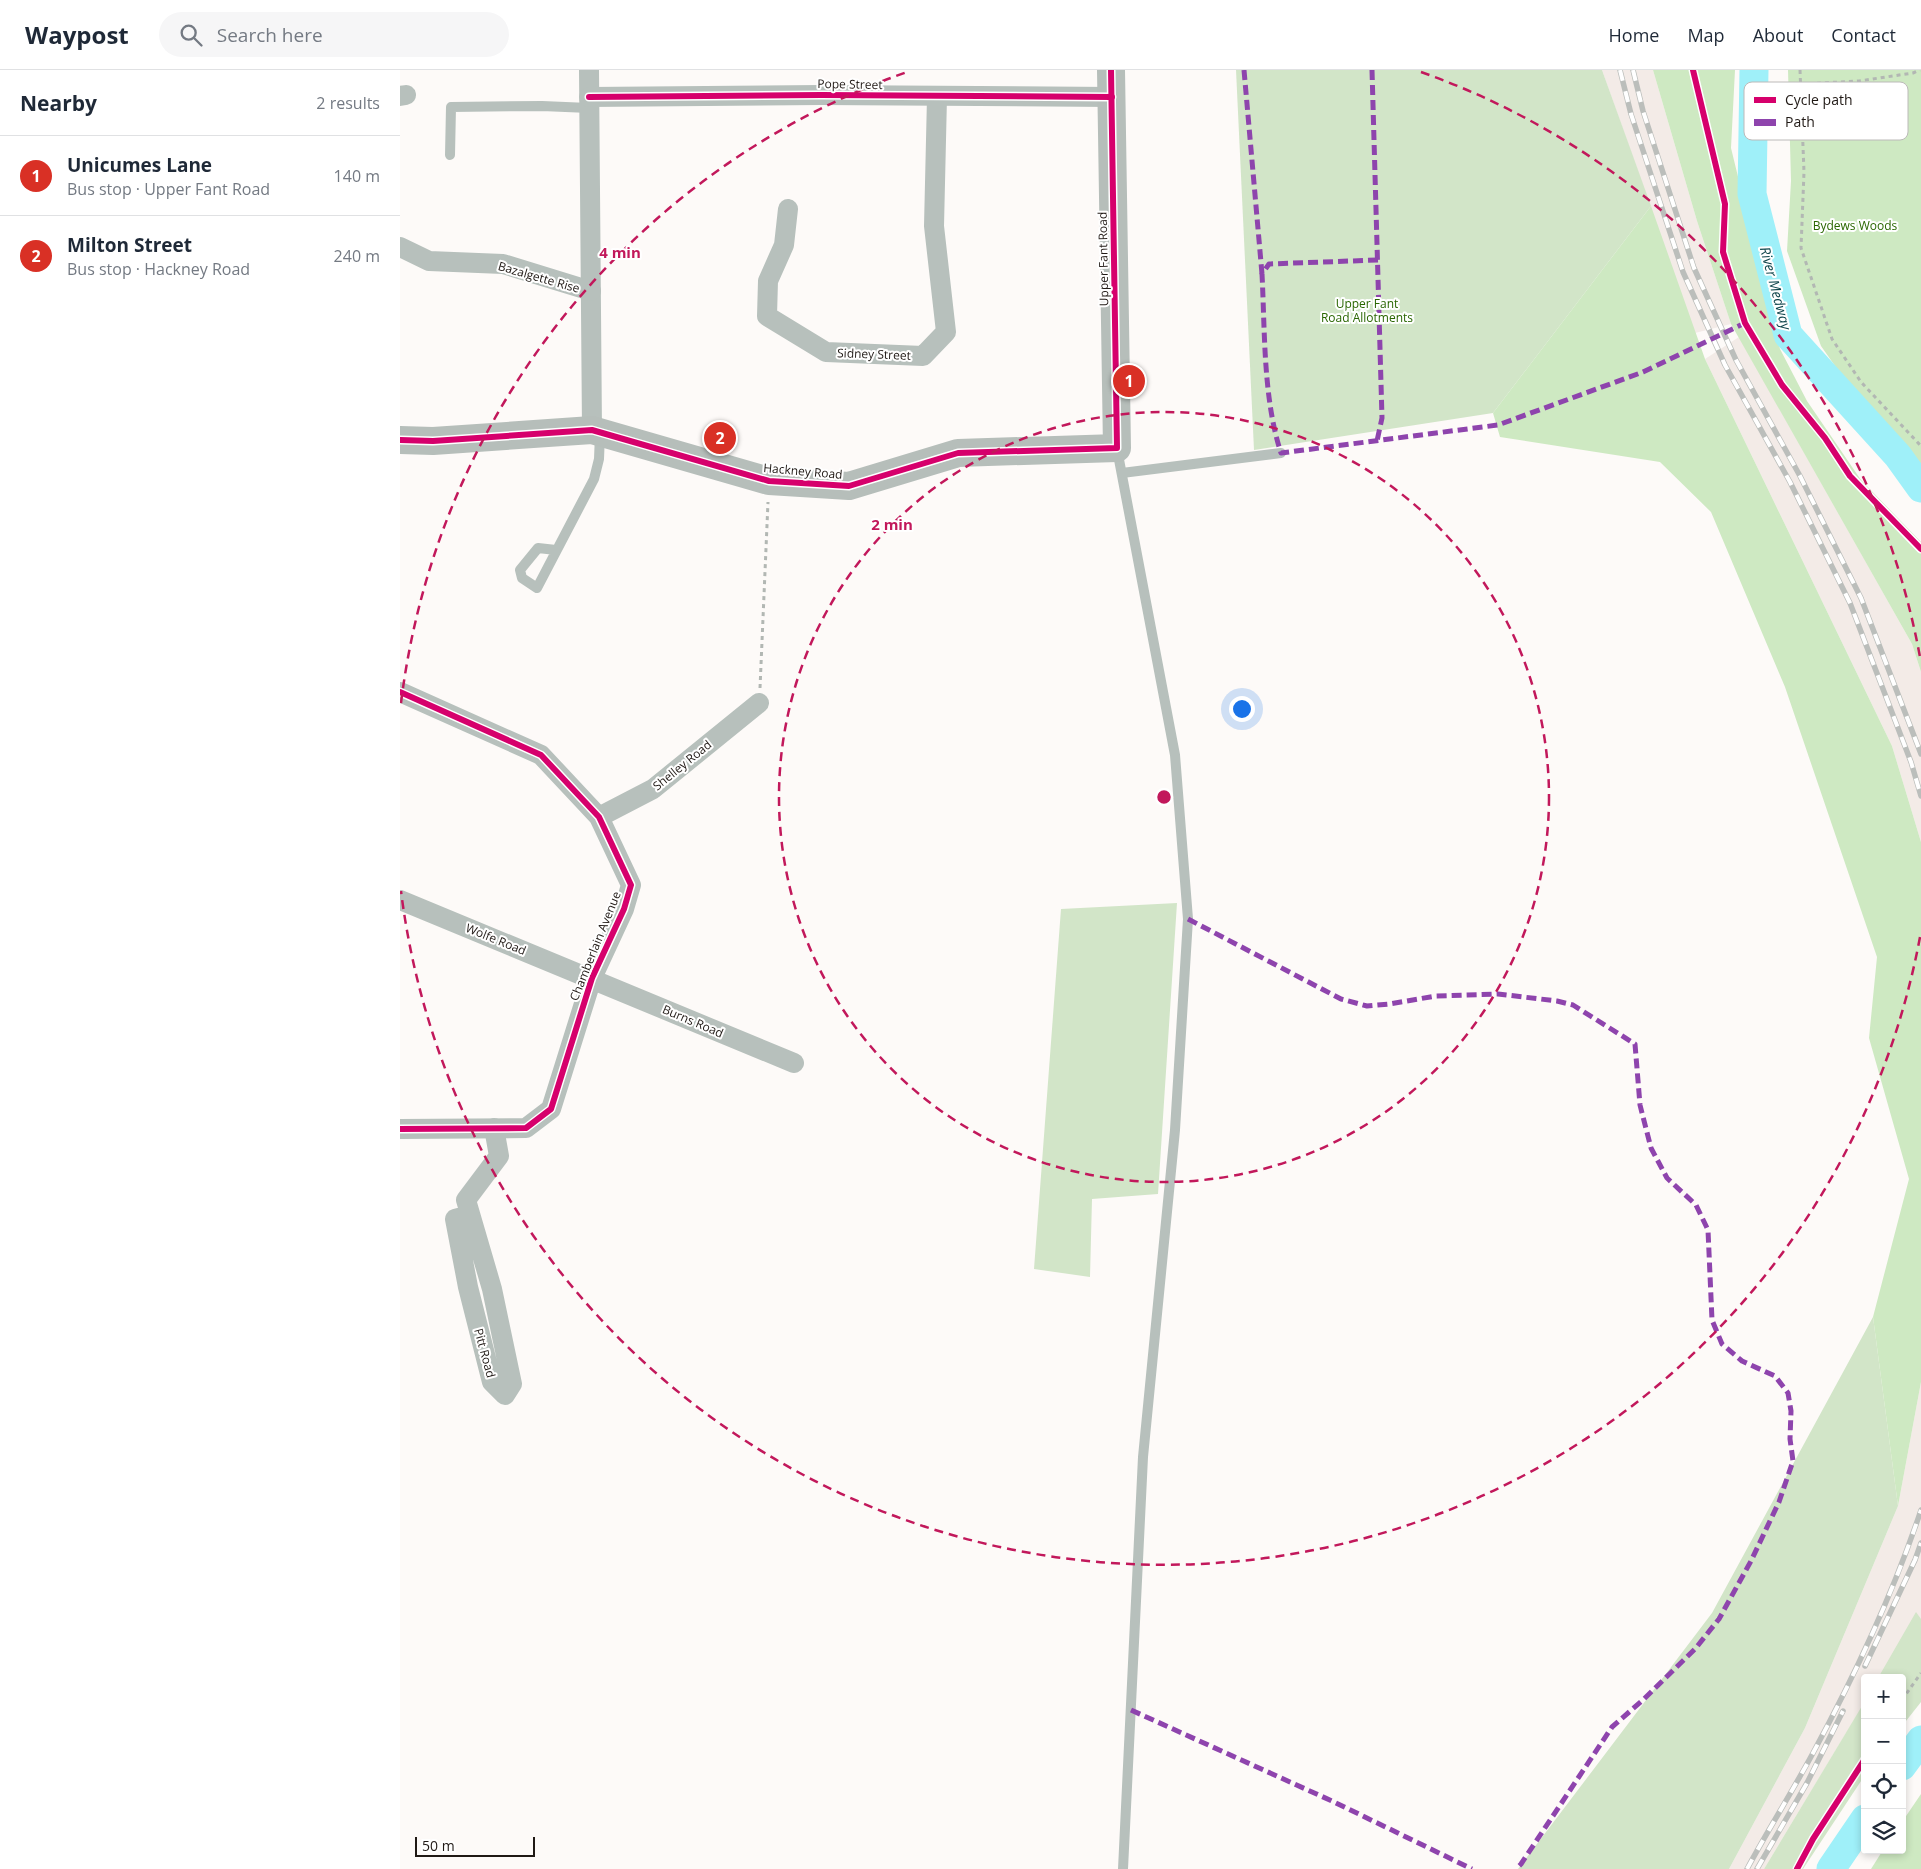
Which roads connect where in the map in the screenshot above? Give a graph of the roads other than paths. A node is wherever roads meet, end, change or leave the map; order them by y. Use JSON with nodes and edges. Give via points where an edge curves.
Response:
{"nodes":[{"id":1,"x":590,"y":70,"type":"edge"},
{"id":2,"x":1111,"y":70,"type":"edge"},
{"id":3,"x":937,"y":97,"type":"junction"},
{"id":4,"x":1112,"y":97,"type":"junction"},
{"id":5,"x":589,"y":103,"type":"junction"},
{"id":6,"x":450,"y":155,"type":"dead end"},
{"id":7,"x":788,"y":209,"type":"dead end"},
{"id":8,"x":400,"y":247,"type":"edge"},
{"id":9,"x":590,"y":291,"type":"junction"},
{"id":10,"x":596,"y":431,"type":"junction"},
{"id":11,"x":400,"y":440,"type":"edge"},
{"id":12,"x":1281,"y":453,"type":"dead end"},
{"id":13,"x":1120,"y":461,"type":"junction"},
{"id":14,"x":556,"y":550,"type":"dead end"},
{"id":15,"x":400,"y":692,"type":"edge"},
{"id":16,"x":759,"y":703,"type":"road end"},
{"id":17,"x":599,"y":817,"type":"junction"},
{"id":18,"x":400,"y":900,"type":"edge"},
{"id":19,"x":592,"y":978,"type":"junction"},
{"id":20,"x":794,"y":1063,"type":"dead end"},
{"id":21,"x":494,"y":1128,"type":"junction"},
{"id":22,"x":400,"y":1129,"type":"edge"},
{"id":23,"x":470,"y":1215,"type":"junction"},
{"id":24,"x":468,"y":1287,"type":"junction"},
{"id":25,"x":492,"y":1289,"type":"junction"},
{"id":26,"x":1123,"y":1869,"type":"edge"}],
"edges":[{"from":1,"to":5,"type":"street"},
{"from":2,"to":4,"type":"street","name":"Upper Fant Road"},
{"from":3,"to":4,"type":"street","name":"Pope Street"},
{"from":3,"to":5,"type":"street","name":"Pope Street","via":[[821,95]]},
{"from":3,"to":7,"type":"street","name":"Sidney Street","via":[[934,226],[946,332],[923,356],[826,352],[767,316],[768,281],[784,245]]},
{"from":4,"to":13,"type":"street","name":"Upper Fant Road"},
{"from":5,"to":6,"type":"lane","via":[[451,107]]},
{"from":5,"to":9,"type":"street"},
{"from":8,"to":9,"type":"street","name":"Bazalgette Rise","via":[[429,261],[503,264]]},
{"from":9,"to":10,"type":"street"},
{"from":10,"to":11,"type":"street","name":"Hackney Road","via":[[433,441]]},
{"from":10,"to":13,"type":"street","name":"Hackney Road","via":[[769,481],[849,486],[958,453]]},
{"from":10,"to":14,"type":"lane","via":[[599,459],[594,479]]},
{"from":12,"to":13,"type":"lane"},
{"from":13,"to":26,"type":"lane","via":[[1175,755],[1188,919],[1175,1130],[1142,1457]]},
{"from":15,"to":17,"type":"street","name":"Chamberlain Avenue","via":[[541,755]]},
{"from":16,"to":17,"type":"street","name":"Shelley Road","via":[[653,789]]},
{"from":17,"to":19,"type":"street","name":"Chamberlain Avenue","via":[[631,885],[624,910]]},
{"from":18,"to":19,"type":"street","name":"Wolfe Road"},
{"from":19,"to":20,"type":"street","name":"Burns Road"},
{"from":19,"to":21,"type":"street","name":"Chamberlain Avenue","via":[[551,1108],[526,1128]]},
{"from":21,"to":22,"type":"street","name":"Chamberlain Avenue"},
{"from":21,"to":23,"type":"street","via":[[499,1156],[466,1200]]},
{"from":23,"to":24,"type":"street","name":"Pitt Road","via":[[455,1219]]},
{"from":23,"to":25,"type":"street","name":"Pitt Road"},
{"from":24,"to":25,"type":"street"},
{"from":24,"to":25,"type":"street","name":"Pitt Road","via":[[492,1382],[505,1395],[512,1384]]}]}
